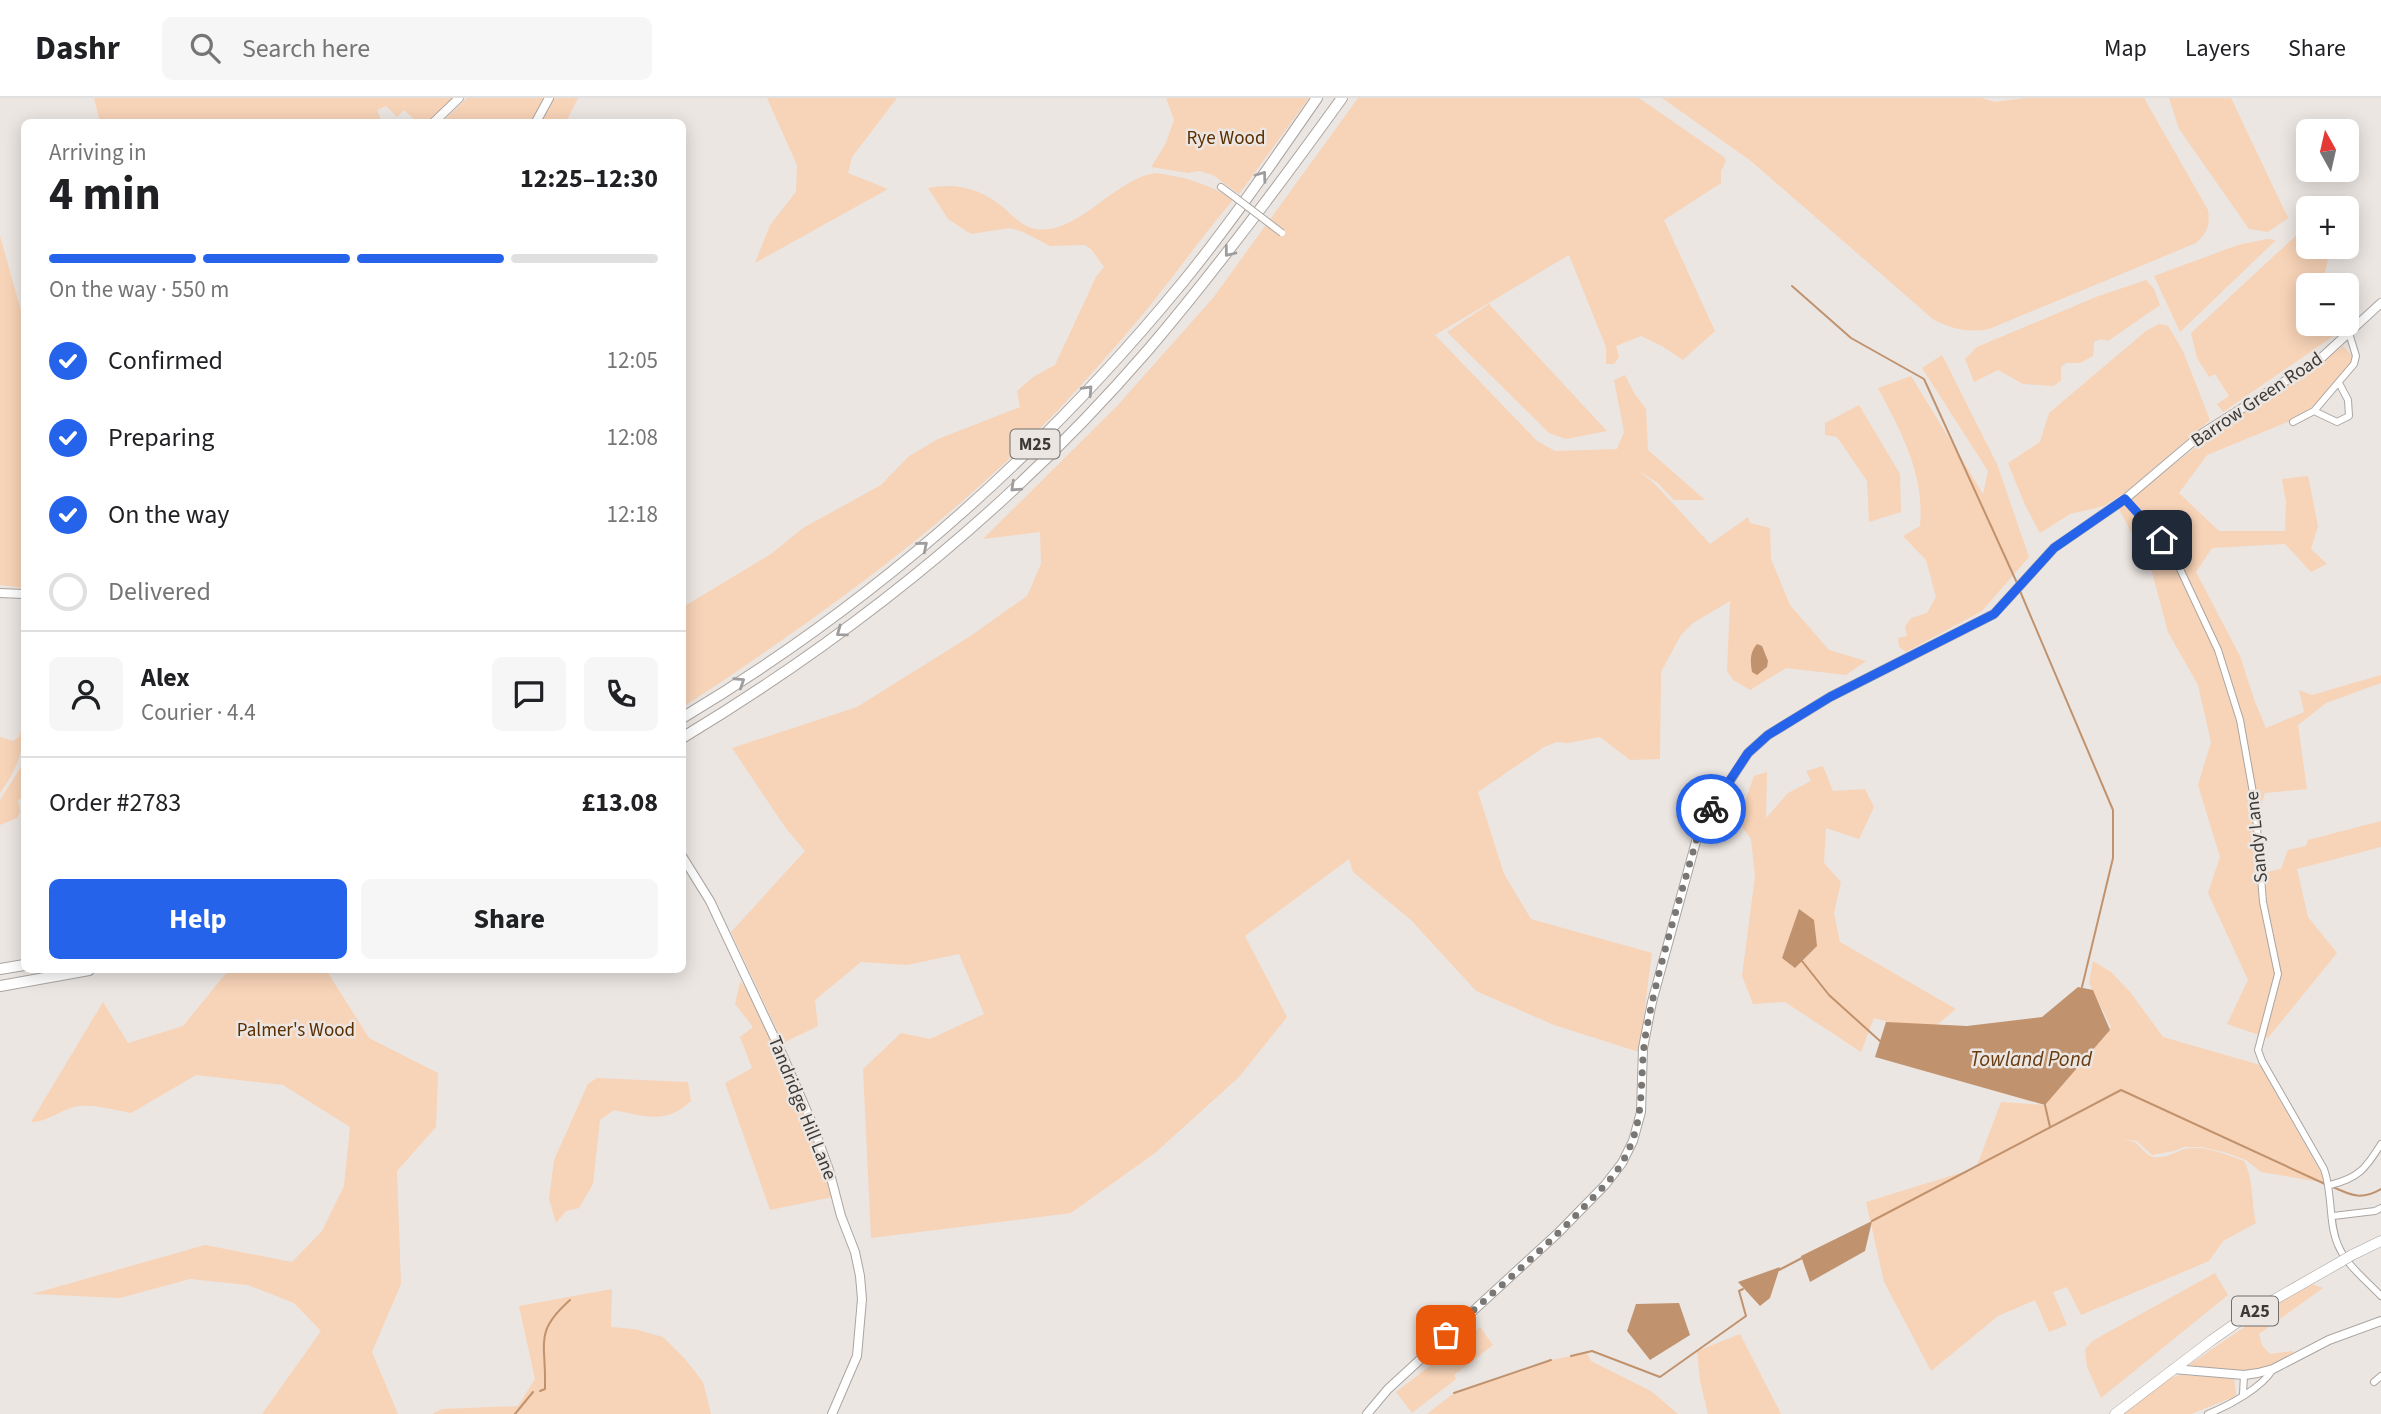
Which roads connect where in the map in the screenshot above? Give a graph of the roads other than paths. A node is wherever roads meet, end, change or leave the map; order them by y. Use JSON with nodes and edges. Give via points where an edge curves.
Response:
{"nodes":[{"id":1,"x":459,"y":98,"type":"edge"},
{"id":2,"x":549,"y":98,"type":"edge"},
{"id":3,"x":1317,"y":98,"type":"edge"},
{"id":4,"x":1342,"y":98,"type":"edge"},
{"id":5,"x":437,"y":119,"type":"edge"},
{"id":6,"x":538,"y":119,"type":"edge"},
{"id":7,"x":1221,"y":187,"type":"dead end"},
{"id":8,"x":1282,"y":233,"type":"dead end"},
{"id":9,"x":2381,"y":303,"type":"edge"},
{"id":10,"x":2359,"y":324,"type":"edge"},
{"id":11,"x":2346,"y":336,"type":"edge"},
{"id":12,"x":2350,"y":336,"type":"edge"},
{"id":13,"x":2339,"y":383,"type":"junction"},
{"id":14,"x":2314,"y":411,"type":"junction"},
{"id":15,"x":2293,"y":422,"type":"dead end"},
{"id":16,"x":2125,"y":499,"type":"junction"},
{"id":17,"x":0,"y":593,"type":"edge"},
{"id":18,"x":21,"y":594,"type":"edge"},
{"id":19,"x":686,"y":715,"type":"edge"},
{"id":20,"x":686,"y":735,"type":"edge"},
{"id":21,"x":686,"y":862,"type":"edge"},
{"id":22,"x":21,"y":966,"type":"edge"},
{"id":23,"x":0,"y":969,"type":"edge"},
{"id":24,"x":72,"y":973,"type":"edge"},
{"id":25,"x":0,"y":986,"type":"edge"},
{"id":26,"x":2381,"y":1143,"type":"edge"},
{"id":27,"x":2330,"y":1188,"type":"junction"},
{"id":28,"x":2381,"y":1208,"type":"edge"},
{"id":29,"x":2333,"y":1216,"type":"junction"},
{"id":30,"x":2381,"y":1241,"type":"edge"},
{"id":31,"x":2381,"y":1296,"type":"edge"},
{"id":32,"x":2381,"y":1321,"type":"edge"},
{"id":33,"x":2173,"y":1369,"type":"junction"},
{"id":34,"x":2273,"y":1369,"type":"junction"},
{"id":35,"x":2244,"y":1375,"type":"junction"},
{"id":36,"x":2381,"y":1376,"type":"edge"},
{"id":37,"x":2374,"y":1382,"type":"dead end"},
{"id":38,"x":2243,"y":1394,"type":"junction"},
{"id":39,"x":2227,"y":1410,"type":"edge"},
{"id":40,"x":832,"y":1414,"type":"edge"},
{"id":41,"x":1367,"y":1414,"type":"edge"},
{"id":42,"x":2115,"y":1414,"type":"edge"},
{"id":43,"x":2208,"y":1414,"type":"edge"}],
"edges":[{"from":1,"to":5,"type":"street"},
{"from":2,"to":6,"type":"street"},
{"from":19,"to":3,"type":"highway","number":"M25","one_way":true,"via":[[850,605],[1030,450],[1185,280]]},
{"from":4,"to":20,"type":"highway","number":"M25","one_way":true,"via":[[1195,294],[1119,382],[1027,475],[951,545],[857,621]]},
{"from":7,"to":8,"type":"street","bridge":true},
{"from":9,"to":10,"type":"street","name":"Barrow Green Road"},
{"from":11,"to":16,"type":"street","name":"Barrow Green Road","via":[[2320,359],[2203,433]]},
{"from":12,"to":13,"type":"street","via":[[2356,356]]},
{"from":13,"to":14,"type":"street"},
{"from":13,"to":14,"type":"street","via":[[2348,400],[2349,416],[2337,422]]},
{"from":14,"to":15,"type":"street"},
{"from":16,"to":27,"type":"street","name":"Sandy Lane","via":[[2162,540],[2180,569],[2218,650],[2241,720],[2255,804],[2263,902],[2278,974],[2258,1050]]},
{"from":16,"to":41,"type":"street","name":"Barrow Green Road","via":[[2054,548],[1994,614],[1830,697],[1768,735],[1748,753],[1700,827],[1652,1002],[1643,1048],[1641,1112],[1622,1163],[1558,1233],[1388,1388]]},
{"from":17,"to":18,"type":"street"},
{"from":21,"to":40,"type":"street","name":"Tandridge Hill Lane","via":[[710,901],[798,1089],[855,1252],[862,1299],[857,1356]]},
{"from":22,"to":23,"type":"highway"},
{"from":24,"to":25,"type":"highway"},
{"from":26,"to":27,"type":"street","via":[[2356,1176]]},
{"from":27,"to":29,"type":"street"},
{"from":28,"to":29,"type":"street"},
{"from":29,"to":31,"type":"street","via":[[2343,1255]]},
{"from":30,"to":33,"type":"main road","number":"A25","bridge":true,"via":[[2249,1314]]},
{"from":32,"to":34,"type":"street","via":[[2329,1340]]},
{"from":33,"to":35,"type":"street"},
{"from":33,"to":42,"type":"main road","number":"A25"},
{"from":34,"to":35,"type":"street"},
{"from":34,"to":38,"type":"street","via":[[2268,1378]]},
{"from":35,"to":38,"type":"street"},
{"from":36,"to":37,"type":"street"},
{"from":38,"to":39,"type":"street"},
{"from":39,"to":43,"type":"street"}]}
